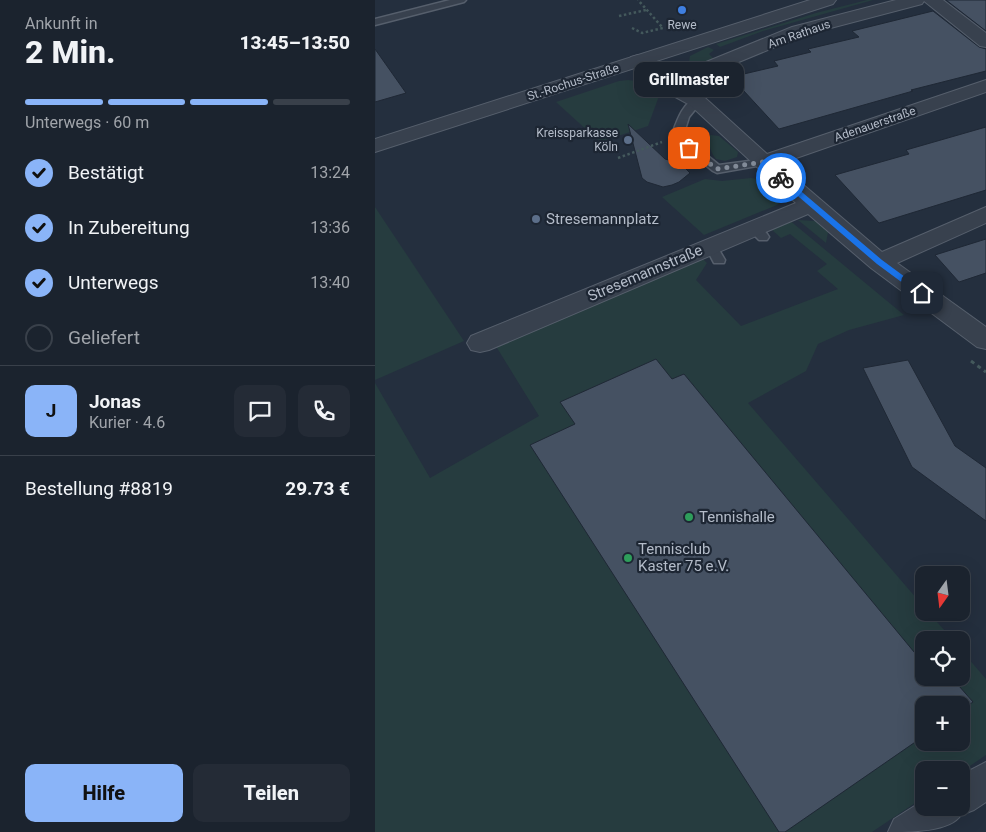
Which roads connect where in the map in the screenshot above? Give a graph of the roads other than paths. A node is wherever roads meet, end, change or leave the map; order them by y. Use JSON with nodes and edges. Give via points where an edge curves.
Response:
{"nodes":[{"id":1,"x":461,"y":0,"type":"edge"},
{"id":2,"x":824,"y":0,"type":"edge"},
{"id":3,"x":916,"y":0,"type":"edge"},
{"id":4,"x":932,"y":0,"type":"edge"},
{"id":5,"x":375,"y":22,"type":"edge"},
{"id":6,"x":986,"y":42,"type":"edge"},
{"id":7,"x":665,"y":52,"type":"junction"},
{"id":8,"x":638,"y":61,"type":"junction"},
{"id":9,"x":686,"y":77,"type":"junction"},
{"id":10,"x":986,"y":86,"type":"edge"},
{"id":11,"x":697,"y":100,"type":"junction"},
{"id":12,"x":375,"y":146,"type":"edge"},
{"id":13,"x":763,"y":162,"type":"junction"},
{"id":14,"x":811,"y":205,"type":"junction"},
{"id":15,"x":986,"y":214,"type":"edge"},
{"id":16,"x":879,"y":262,"type":"junction"},
{"id":17,"x":986,"y":340,"type":"edge"},
{"id":18,"x":481,"y":343,"type":"dead end"},
{"id":19,"x":986,"y":780,"type":"edge"},
{"id":20,"x":970,"y":791,"type":"edge"},
{"id":21,"x":932,"y":816,"type":"edge"},
{"id":22,"x":907,"y":832,"type":"edge"}],
"edges":[{"from":1,"to":5,"type":"lane"},
{"from":2,"to":7,"type":"street","name":"St.-Rochus-Straße"},
{"from":3,"to":9,"type":"street","name":"Am Rathaus","via":[[799,31]]},
{"from":4,"to":6,"type":"street"},
{"from":7,"to":8,"type":"street","name":"St.-Rochus-Straße"},
{"from":7,"to":9,"type":"street"},
{"from":8,"to":11,"type":"street","via":[[666,84]]},
{"from":8,"to":12,"type":"street","name":"St.-Rochus-Straße"},
{"from":9,"to":11,"type":"street"},
{"from":10,"to":13,"type":"street","name":"Adenauerstraße"},
{"from":11,"to":13,"type":"street"},
{"from":11,"to":13,"type":"lane","via":[[685,116],[677,137],[717,169]]},
{"from":13,"to":14,"type":"street"},
{"from":14,"to":16,"type":"street"},
{"from":14,"to":18,"type":"street","name":"Stresemannstraße","via":[[715,253]]},
{"from":15,"to":16,"type":"street"},
{"from":16,"to":17,"type":"street"},
{"from":19,"to":20,"type":"street"},
{"from":21,"to":22,"type":"street"}]}
